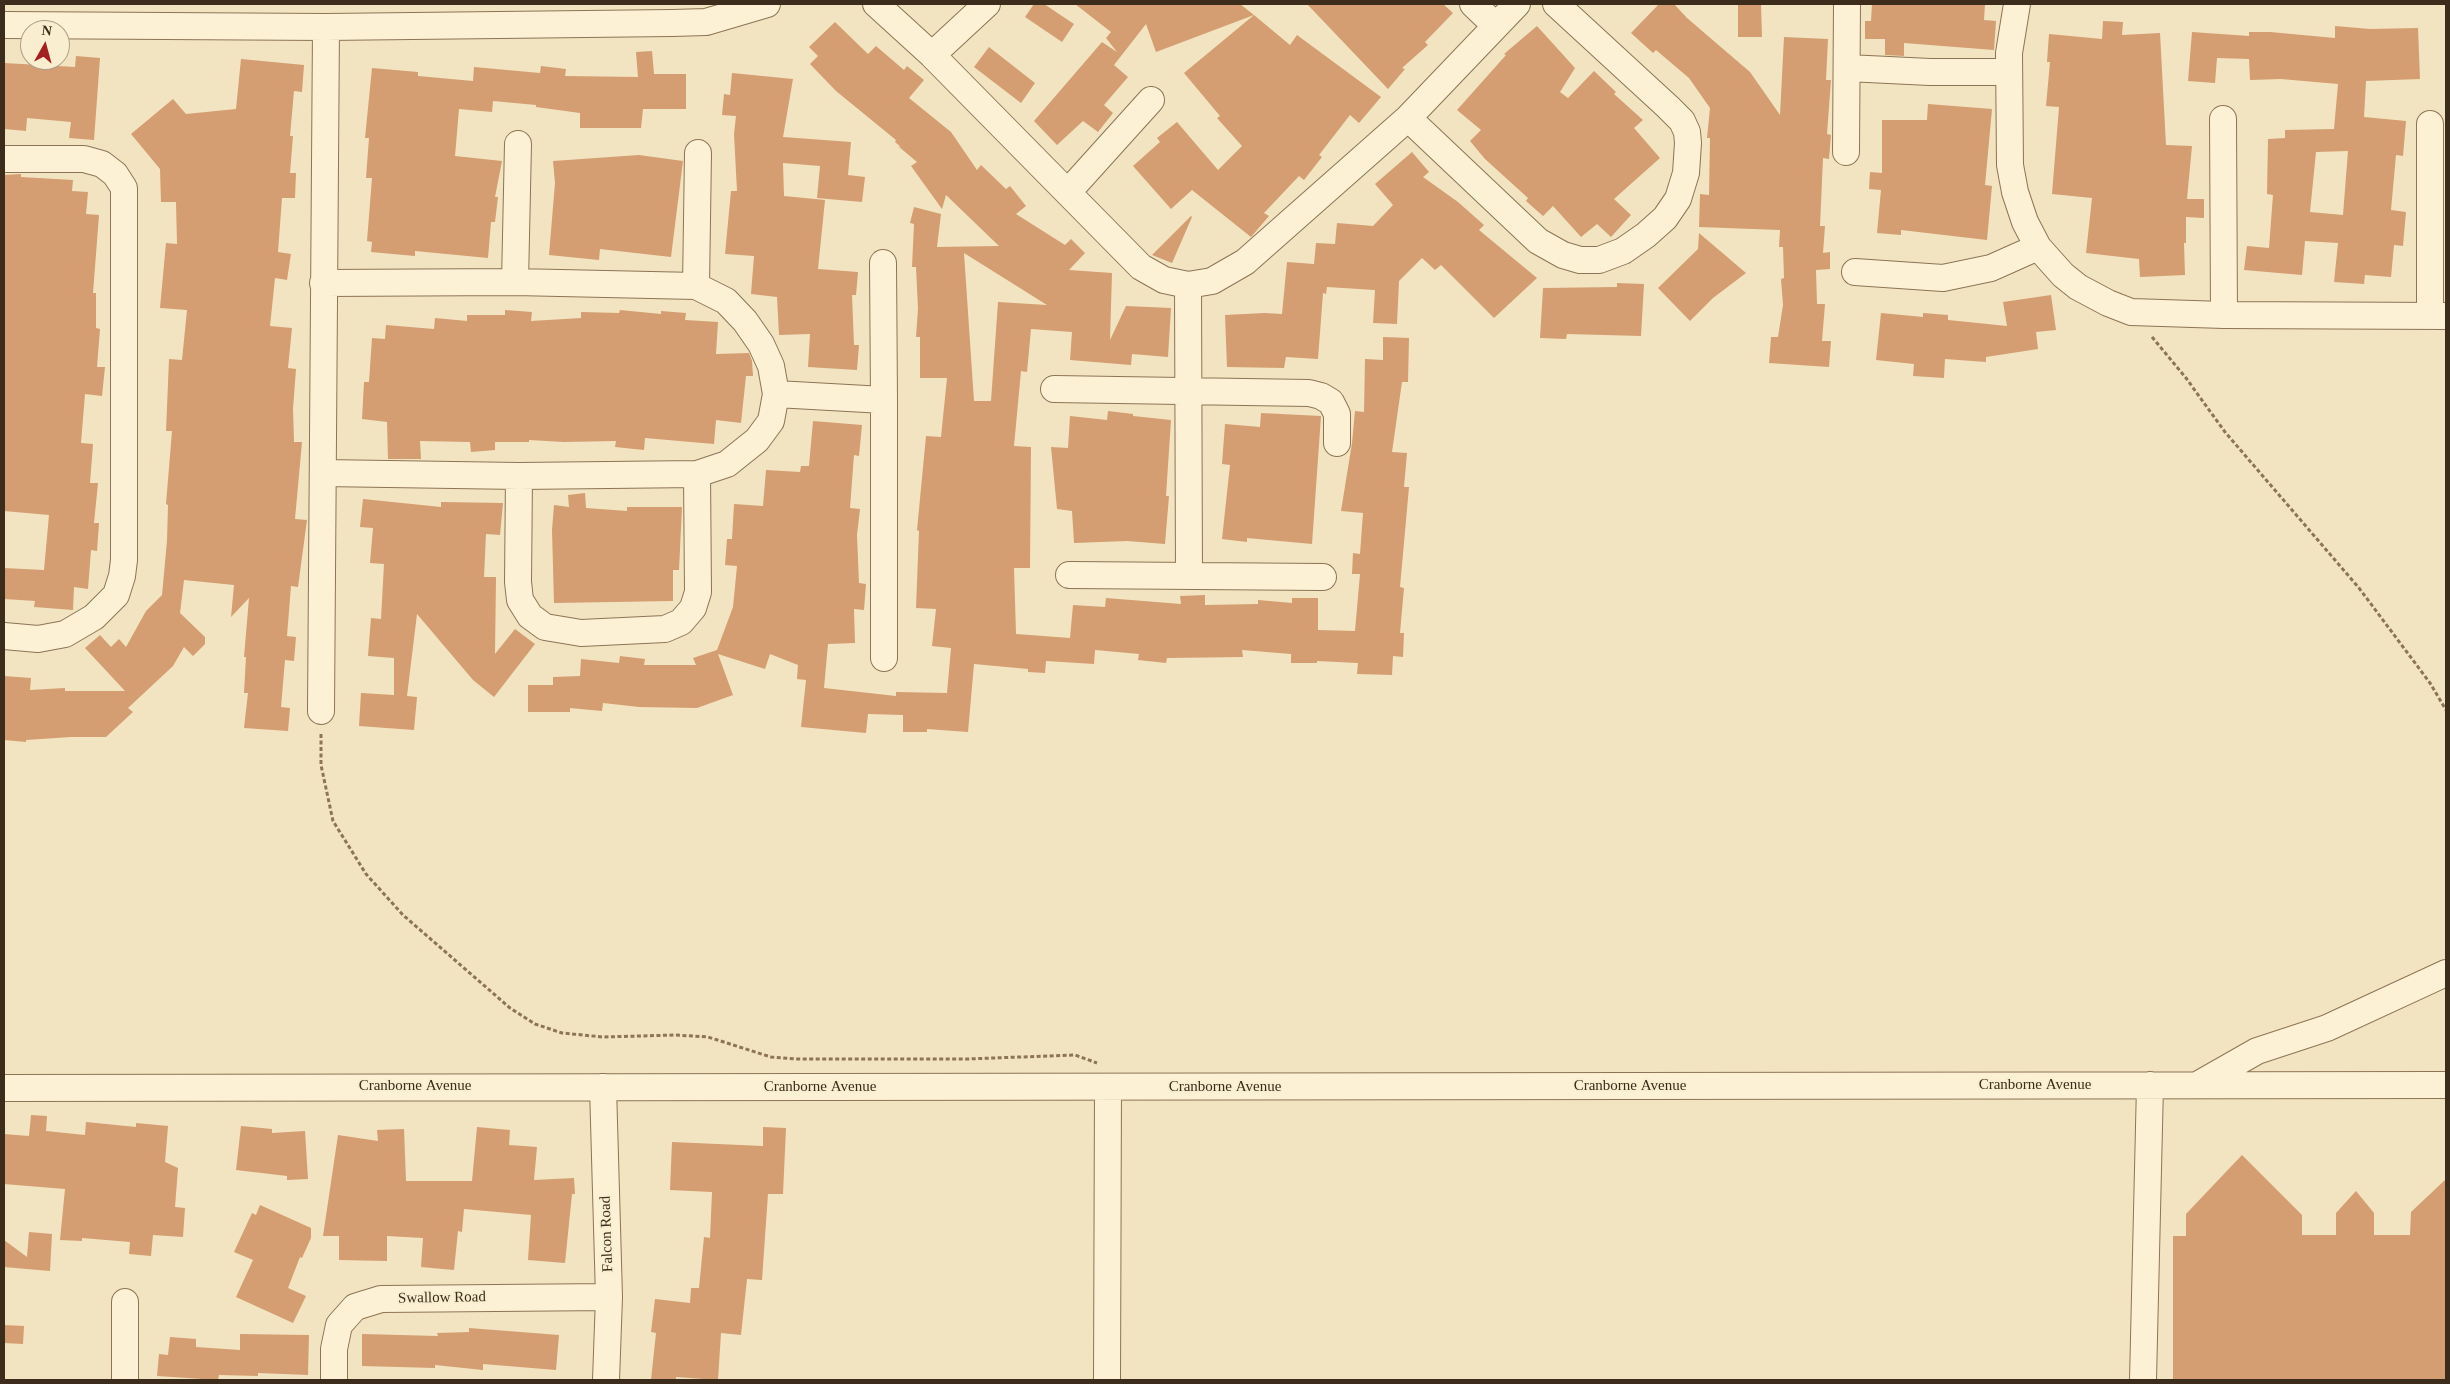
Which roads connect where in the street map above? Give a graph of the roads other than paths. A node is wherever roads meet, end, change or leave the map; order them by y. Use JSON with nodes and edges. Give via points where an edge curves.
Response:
{"nodes":[{"id":1,"x":767,"y":4,"type":"edge"},
{"id":2,"x":876,"y":4,"type":"edge"},
{"id":3,"x":987,"y":4,"type":"edge"},
{"id":4,"x":1473,"y":4,"type":"edge"},
{"id":5,"x":1517,"y":4,"type":"edge"},
{"id":6,"x":1556,"y":4,"type":"edge"},
{"id":7,"x":1847,"y":4,"type":"edge"},
{"id":8,"x":2017,"y":4,"type":"edge"},
{"id":9,"x":672,"y":13,"type":"edge"},
{"id":10,"x":4,"y":25,"type":"edge"},
{"id":11,"x":1496,"y":25,"type":"junction"},
{"id":12,"x":326,"y":27,"type":"junction"},
{"id":13,"x":932,"y":55,"type":"junction"},
{"id":14,"x":1847,"y":68,"type":"junction"},
{"id":15,"x":2009,"y":72,"type":"junction"},
{"id":16,"x":1151,"y":100,"type":"dead end"},
{"id":17,"x":1408,"y":118,"type":"junction"},
{"id":18,"x":2223,"y":119,"type":"dead end"},
{"id":19,"x":2430,"y":124,"type":"dead end"},
{"id":20,"x":518,"y":144,"type":"dead end"},
{"id":21,"x":1846,"y":152,"type":"dead end"},
{"id":22,"x":698,"y":153,"type":"dead end"},
{"id":23,"x":4,"y":159,"type":"edge"},
{"id":24,"x":1068,"y":192,"type":"junction"},
{"id":25,"x":2038,"y":247,"type":"junction"},
{"id":26,"x":883,"y":263,"type":"dead end"},
{"id":27,"x":1855,"y":272,"type":"dead end"},
{"id":28,"x":515,"y":282,"type":"junction"},
{"id":29,"x":323,"y":283,"type":"junction"},
{"id":30,"x":1188,"y":285,"type":"junction"},
{"id":31,"x":696,"y":286,"type":"junction"},
{"id":32,"x":2224,"y":315,"type":"junction"},
{"id":33,"x":2438,"y":316,"type":"edge"},
{"id":34,"x":1054,"y":389,"type":"dead end"},
{"id":35,"x":1188,"y":390,"type":"junction"},
{"id":36,"x":776,"y":394,"type":"junction"},
{"id":37,"x":884,"y":400,"type":"junction"},
{"id":38,"x":1337,"y":443,"type":"dead end"},
{"id":39,"x":323,"y":473,"type":"junction"},
{"id":40,"x":696,"y":474,"type":"junction"},
{"id":41,"x":519,"y":476,"type":"junction"},
{"id":42,"x":1069,"y":575,"type":"dead end"},
{"id":43,"x":1189,"y":576,"type":"junction"},
{"id":44,"x":1322,"y":577,"type":"dead end"},
{"id":45,"x":4,"y":636,"type":"edge"},
{"id":46,"x":884,"y":658,"type":"dead end"},
{"id":47,"x":321,"y":711,"type":"road end"},
{"id":48,"x":2446,"y":973,"type":"edge"},
{"id":49,"x":2197,"y":1084,"type":"junction"},
{"id":50,"x":2150,"y":1085,"type":"junction"},
{"id":51,"x":2446,"y":1085,"type":"edge"},
{"id":52,"x":603,"y":1087,"type":"junction"},
{"id":53,"x":4,"y":1088,"type":"edge"},
{"id":54,"x":1108,"y":1088,"type":"junction"},
{"id":55,"x":609,"y":1297,"type":"junction"},
{"id":56,"x":125,"y":1302,"type":"dead end"},
{"id":57,"x":125,"y":1380,"type":"edge"},
{"id":58,"x":334,"y":1380,"type":"edge"},
{"id":59,"x":606,"y":1380,"type":"edge"},
{"id":60,"x":1107,"y":1380,"type":"edge"},
{"id":61,"x":2143,"y":1380,"type":"edge"}],
"edges":[{"from":1,"to":9,"type":"street","via":[[706,22]]},
{"from":2,"to":13,"type":"street"},
{"from":3,"to":13,"type":"street"},
{"from":4,"to":11,"type":"street"},
{"from":5,"to":11,"type":"street"},
{"from":6,"to":17,"type":"street","via":[[1668,107],[1682,121],[1687,132],[1686,174],[1678,199],[1665,218],[1646,235],[1623,251],[1600,260],[1580,260],[1563,255],[1538,241]]},
{"from":7,"to":14,"type":"street"},
{"from":8,"to":15,"type":"street"},
{"from":9,"to":12,"type":"street"},
{"from":10,"to":12,"type":"street"},
{"from":11,"to":17,"type":"street"},
{"from":12,"to":29,"type":"street"},
{"from":13,"to":24,"type":"street"},
{"from":14,"to":15,"type":"street"},
{"from":14,"to":21,"type":"street"},
{"from":15,"to":25,"type":"street","via":[[2010,165],[2025,222]]},
{"from":16,"to":24,"type":"street"},
{"from":17,"to":30,"type":"street","via":[[1245,262],[1212,281]]},
{"from":18,"to":32,"type":"street"},
{"from":19,"to":33,"type":"street"},
{"from":20,"to":28,"type":"street"},
{"from":22,"to":31,"type":"street"},
{"from":23,"to":45,"type":"street","via":[[84,159],[102,164],[115,174],[124,188],[122,576],[116,595],[94,617],[65,634],[38,640]]},
{"from":24,"to":30,"type":"street","via":[[1141,267],[1164,280]]},
{"from":25,"to":27,"type":"street","via":[[1991,268],[1943,278]]},
{"from":25,"to":32,"type":"street","via":[[2078,287],[2131,312]]},
{"from":26,"to":37,"type":"street"},
{"from":28,"to":29,"type":"street"},
{"from":28,"to":31,"type":"street"},
{"from":29,"to":39,"type":"street"},
{"from":30,"to":35,"type":"street"},
{"from":31,"to":36,"type":"street","via":[[726,301],[746,321],[771,366]]},
{"from":32,"to":33,"type":"street"},
{"from":34,"to":35,"type":"street"},
{"from":35,"to":38,"type":"street","via":[[1321,396],[1331,402],[1336,414]]},
{"from":35,"to":43,"type":"street"},
{"from":36,"to":37,"type":"street"},
{"from":36,"to":40,"type":"street","via":[[771,422],[757,440],[727,464]]},
{"from":37,"to":46,"type":"street"},
{"from":39,"to":41,"type":"street"},
{"from":39,"to":47,"type":"street"},
{"from":40,"to":41,"type":"street"},
{"from":40,"to":41,"type":"street","via":[[698,592],[693,608],[681,622],[665,630],[581,633],[545,627],[530,616],[520,600]]},
{"from":42,"to":43,"type":"street"},
{"from":43,"to":44,"type":"street"},
{"from":48,"to":49,"type":"street","via":[[2327,1028],[2257,1051]]},
{"from":49,"to":50,"type":"street","name":"Cranborne Avenue"},
{"from":49,"to":51,"type":"street","name":"Cranborne Avenue"},
{"from":50,"to":54,"type":"street","name":"Cranborne Avenue"},
{"from":50,"to":61,"type":"street"},
{"from":52,"to":53,"type":"street","name":"Cranborne Avenue"},
{"from":52,"to":54,"type":"street","name":"Cranborne Avenue"},
{"from":52,"to":55,"type":"street","name":"Falcon Road"},
{"from":54,"to":60,"type":"street"},
{"from":55,"to":58,"type":"street","name":"Swallow Road","via":[[381,1299],[355,1306],[339,1326],[334,1348]]},
{"from":55,"to":59,"type":"street","name":"Falcon Road"},
{"from":56,"to":57,"type":"street"}]}
